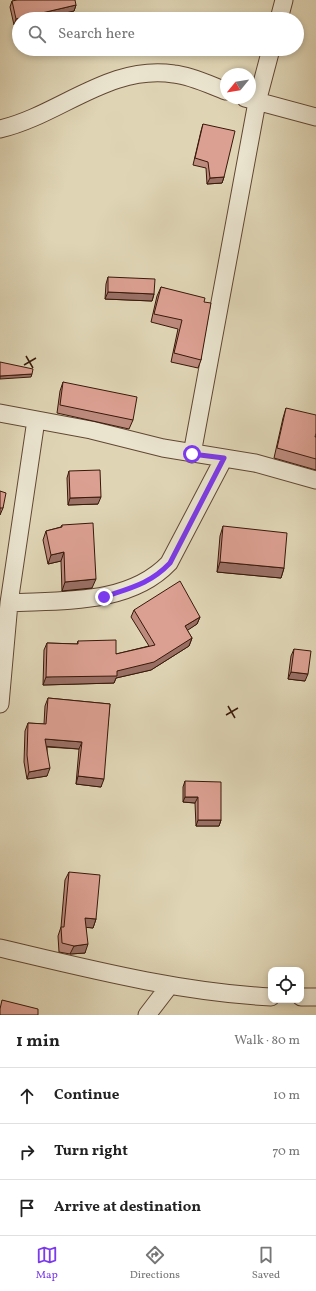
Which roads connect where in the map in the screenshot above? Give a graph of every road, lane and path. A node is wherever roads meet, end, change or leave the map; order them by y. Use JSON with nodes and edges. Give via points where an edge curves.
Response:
{"nodes":[{"id":1,"x":284,"y":0,"type":"edge"},
{"id":2,"x":281,"y":12,"type":"edge"},
{"id":3,"x":268,"y":56,"type":"edge"},
{"id":4,"x":256,"y":87,"type":"edge"},
{"id":5,"x":220,"y":89,"type":"edge"},
{"id":6,"x":256,"y":101,"type":"edge"},
{"id":7,"x":250,"y":104,"type":"edge"},
{"id":8,"x":316,"y":117,"type":"edge"},
{"id":9,"x":0,"y":129,"type":"edge"},
{"id":10,"x":0,"y":413,"type":"edge"},
{"id":11,"x":36,"y":420,"type":"junction"},
{"id":12,"x":192,"y":454,"type":"junction"},
{"id":13,"x":224,"y":458,"type":"junction"},
{"id":14,"x":316,"y":480,"type":"edge"},
{"id":15,"x":9,"y":603,"type":"junction"},
{"id":16,"x":0,"y":704,"type":"edge"},
{"id":17,"x":0,"y":948,"type":"edge"},
{"id":18,"x":170,"y":985,"type":"junction"},
{"id":19,"x":268,"y":997,"type":"edge"},
{"id":20,"x":304,"y":997,"type":"edge"},
{"id":21,"x":316,"y":997,"type":"edge"},
{"id":22,"x":147,"y":1015,"type":"edge"}],
"edges":[{"from":1,"to":2,"type":"street"},
{"from":3,"to":4,"type":"street"},
{"from":5,"to":9,"type":"street","via":[[175,74],[132,74],[94,87],[17,125]]},
{"from":6,"to":8,"type":"street"},
{"from":7,"to":12,"type":"street"},
{"from":10,"to":11,"type":"street"},
{"from":11,"to":12,"type":"street"},
{"from":11,"to":15,"type":"street"},
{"from":12,"to":13,"type":"street"},
{"from":13,"to":14,"type":"street","via":[[255,463]]},
{"from":13,"to":15,"type":"street","via":[[170,563],[158,575],[137,586],[104,597]]},
{"from":15,"to":16,"type":"street"},
{"from":17,"to":18,"type":"street"},
{"from":18,"to":19,"type":"street","via":[[213,993]]},
{"from":18,"to":22,"type":"street"},
{"from":20,"to":21,"type":"street"}]}
